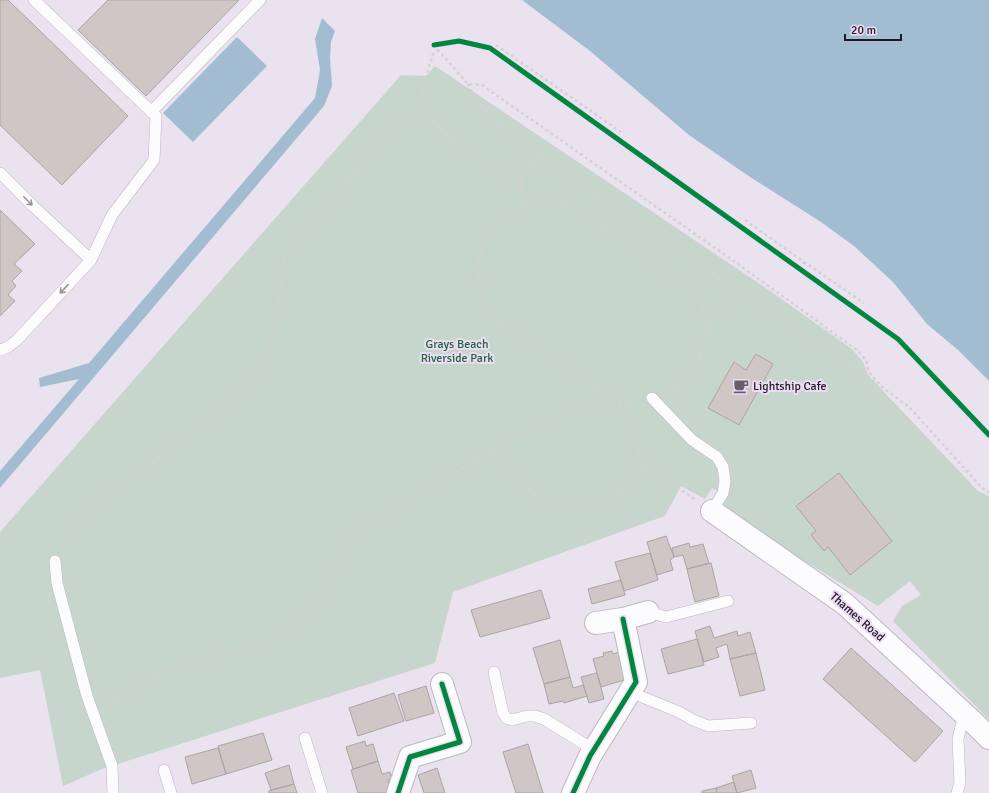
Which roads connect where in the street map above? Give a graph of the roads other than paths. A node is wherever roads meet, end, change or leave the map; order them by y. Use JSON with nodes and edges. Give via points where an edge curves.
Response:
{"nodes":[{"id":1,"x":34,"y":0,"type":"edge"},
{"id":2,"x":260,"y":0,"type":"edge"},
{"id":3,"x":151,"y":112,"type":"junction"},
{"id":4,"x":0,"y":173,"type":"edge"},
{"id":5,"x":91,"y":260,"type":"junction"},
{"id":6,"x":0,"y":350,"type":"edge"},
{"id":7,"x":652,"y":398,"type":"road end"},
{"id":8,"x":712,"y":511,"type":"joint"},
{"id":9,"x":55,"y":561,"type":"road end"},
{"id":10,"x":728,"y":601,"type":"dead end"},
{"id":11,"x":648,"y":612,"type":"joint"},
{"id":12,"x":623,"y":619,"type":"junction"},
{"id":13,"x":596,"y":624,"type":"dead end"},
{"id":14,"x":494,"y":672,"type":"dead end"},
{"id":15,"x":442,"y":684,"type":"dead end"},
{"id":16,"x":630,"y":692,"type":"junction"},
{"id":17,"x":964,"y":714,"type":"junction"},
{"id":18,"x":751,"y":723,"type":"dead end"},
{"id":19,"x":305,"y":738,"type":"dead end"},
{"id":20,"x":989,"y":738,"type":"edge"},
{"id":21,"x":594,"y":750,"type":"junction"},
{"id":22,"x":164,"y":770,"type":"dead end"},
{"id":23,"x":113,"y":793,"type":"edge"},
{"id":24,"x":171,"y":793,"type":"edge"},
{"id":25,"x":322,"y":793,"type":"edge"},
{"id":26,"x":398,"y":793,"type":"edge"},
{"id":27,"x":573,"y":793,"type":"edge"},
{"id":28,"x":957,"y":793,"type":"edge"}],
"edges":[{"from":1,"to":3,"type":"lane"},
{"from":2,"to":3,"type":"lane"},
{"from":3,"to":5,"type":"lane","via":[[156,116],[154,160],[112,215]]},
{"from":4,"to":5,"type":"lane","one_way":true},
{"from":5,"to":6,"type":"lane","one_way":true,"via":[[17,340],[8,348]]},
{"from":7,"to":8,"type":"lane","via":[[692,440],[717,456],[723,467],[723,493]]},
{"from":8,"to":17,"type":"street","name":"Thames Road","via":[[845,604]]},
{"from":9,"to":23,"type":"lane","via":[[57,583],[87,696],[112,766]]},
{"from":10,"to":11,"type":"lane","via":[[666,617]]},
{"from":11,"to":12,"type":"street"},
{"from":12,"to":13,"type":"street"},
{"from":12,"to":16,"type":"street","via":[[636,682]]},
{"from":14,"to":21,"type":"lane","via":[[506,718],[512,720],[535,716],[544,719]]},
{"from":15,"to":26,"type":"street","via":[[460,742],[410,757]]},
{"from":16,"to":18,"type":"lane","via":[[708,726]]},
{"from":16,"to":21,"type":"street"},
{"from":17,"to":20,"type":"street","name":"Thames Road"},
{"from":17,"to":28,"type":"lane","via":[[958,739],[960,783]]},
{"from":19,"to":25,"type":"lane"},
{"from":21,"to":27,"type":"street"},
{"from":22,"to":24,"type":"lane"}]}
